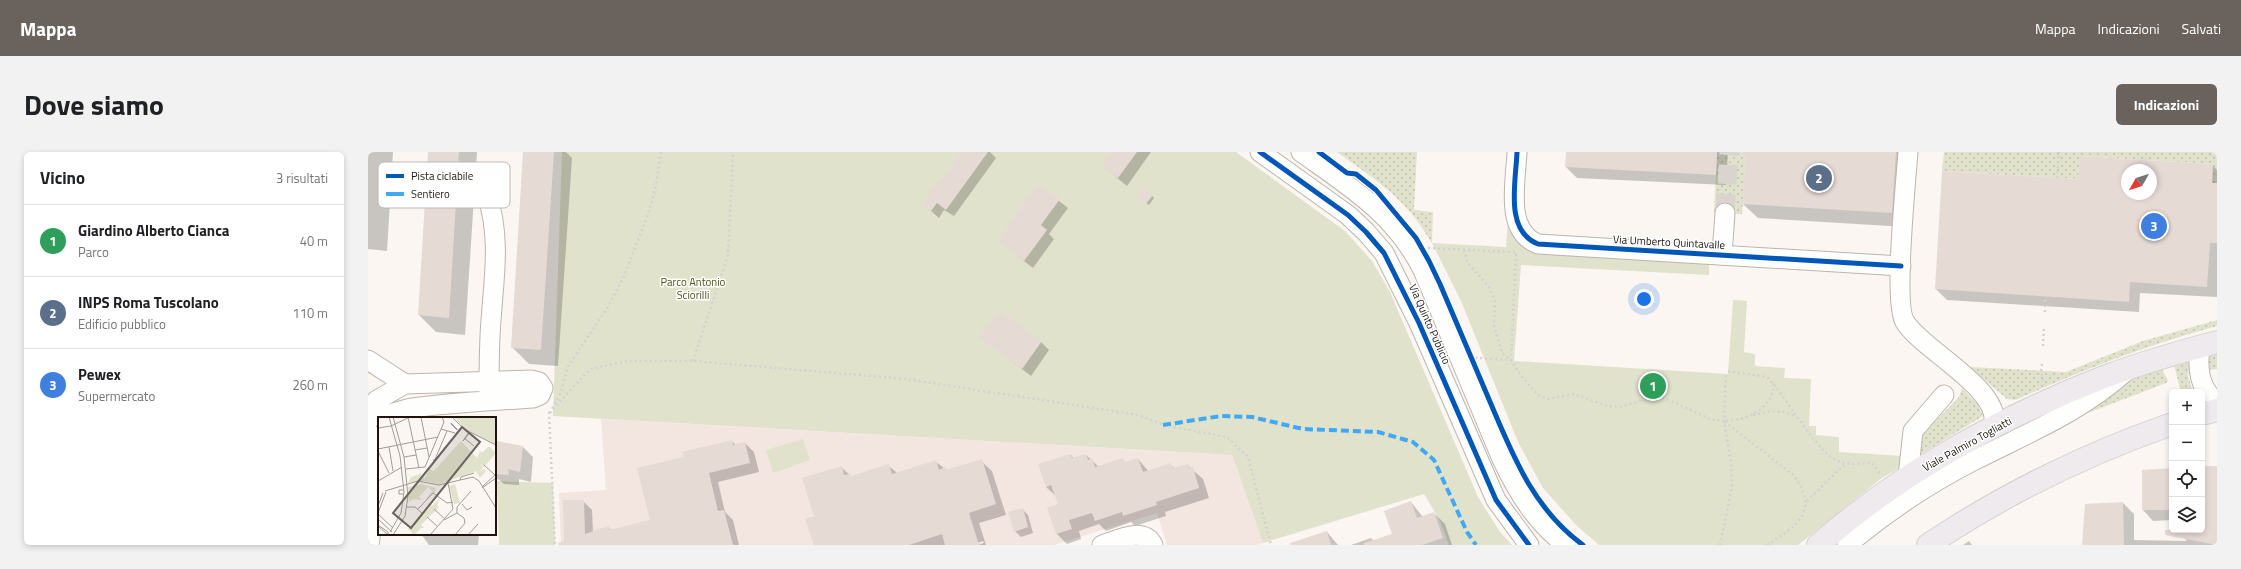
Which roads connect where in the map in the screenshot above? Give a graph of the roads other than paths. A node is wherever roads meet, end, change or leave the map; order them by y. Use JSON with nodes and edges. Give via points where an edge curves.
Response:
{"nodes":[{"id":1,"x":1260,"y":152,"type":"edge"},
{"id":2,"x":1301,"y":152,"type":"edge"},
{"id":3,"x":1517,"y":152,"type":"edge"},
{"id":4,"x":1908,"y":152,"type":"edge"},
{"id":5,"x":491,"y":208,"type":"edge"},
{"id":6,"x":1725,"y":213,"type":"tunnel mouth"},
{"id":7,"x":1722,"y":255,"type":"junction"},
{"id":8,"x":1901,"y":266,"type":"junction"},
{"id":9,"x":2209,"y":344,"type":"edge"},
{"id":10,"x":368,"y":360,"type":"edge"},
{"id":11,"x":2130,"y":367,"type":"junction"},
{"id":12,"x":489,"y":382,"type":"junction"},
{"id":13,"x":405,"y":384,"type":"junction"},
{"id":14,"x":1944,"y":395,"type":"dead end"},
{"id":15,"x":489,"y":402,"type":"junction"},
{"id":16,"x":2217,"y":404,"type":"edge"},
{"id":17,"x":368,"y":409,"type":"edge"},
{"id":18,"x":388,"y":409,"type":"edge"},
{"id":19,"x":2217,"y":410,"type":"edge"},
{"id":20,"x":2205,"y":413,"type":"edge"},
{"id":21,"x":368,"y":415,"type":"edge"},
{"id":22,"x":2169,"y":425,"type":"edge"},
{"id":23,"x":1993,"y":428,"type":"junction"},
{"id":24,"x":368,"y":431,"type":"edge"},
{"id":25,"x":1908,"y":477,"type":"junction"},
{"id":26,"x":378,"y":483,"type":"edge"},
{"id":27,"x":375,"y":498,"type":"junction"},
{"id":28,"x":369,"y":545,"type":"edge"},
{"id":29,"x":1102,"y":545,"type":"edge"},
{"id":30,"x":1153,"y":545,"type":"edge"},
{"id":31,"x":1529,"y":545,"type":"edge"},
{"id":32,"x":1566,"y":545,"type":"edge"},
{"id":33,"x":1818,"y":545,"type":"edge"},
{"id":34,"x":1847,"y":545,"type":"edge"},
{"id":35,"x":1928,"y":545,"type":"edge"}],
"edges":[{"from":1,"to":31,"type":"street","name":"Via Quinto Publicio","via":[[1348,216],[1384,253],[1419,323],[1496,500]]},
{"from":2,"to":32,"type":"street","name":"Via Quinto Publicio","via":[[1371,204],[1391,222],[1407,243],[1422,270],[1514,483],[1535,516]]},
{"from":3,"to":7,"type":"street","name":"Via Umberto Quintavalle","via":[[1516,221],[1521,233],[1531,241],[1546,246]]},
{"from":4,"to":8,"type":"street"},
{"from":5,"to":12,"type":"street","via":[[495,220],[496,242]]},
{"from":6,"to":7,"type":"street","name":"Via Umberto Quintavalle"},
{"from":7,"to":8,"type":"street","name":"Via Umberto Quintavalle"},
{"from":8,"to":23,"type":"street","via":[[1900,304],[1905,322],[1984,394],[1995,415]]},
{"from":9,"to":11,"type":"main road","name":"Viale Palmiro Togliatti"},
{"from":9,"to":16,"type":"street","name":"Viale Palmiro Togliatti","via":[[2198,364],[2200,381]]},
{"from":10,"to":13,"type":"street"},
{"from":11,"to":23,"type":"main road","name":"Viale Palmiro Togliatti"},
{"from":11,"to":34,"type":"street","name":"Viale Palmiro Togliatti","via":[[2091,400],[1935,482],[1898,506]]},
{"from":12,"to":13,"type":"street"},
{"from":12,"to":15,"type":"street"},
{"from":12,"to":15,"type":"street","via":[[536,381],[543,388],[540,394],[533,398]]},
{"from":13,"to":18,"type":"street"},
{"from":14,"to":25,"type":"street","via":[[1914,431]]},
{"from":15,"to":18,"type":"street"},
{"from":17,"to":18,"type":"street"},
{"from":18,"to":21,"type":"street","via":[[380,416]]},
{"from":19,"to":20,"type":"main road"},
{"from":22,"to":35,"type":"main road","via":[[2049,474],[1980,512]]},
{"from":23,"to":25,"type":"main road","name":"Viale Palmiro Togliatti"},
{"from":24,"to":27,"type":"street","via":[[375,472]]},
{"from":25,"to":33,"type":"main road","name":"Viale Palmiro Togliatti","via":[[1865,506]]},
{"from":26,"to":27,"type":"street"},
{"from":27,"to":28,"type":"street"},
{"from":29,"to":30,"type":"street","via":[[1138,534],[1148,538]]}]}
